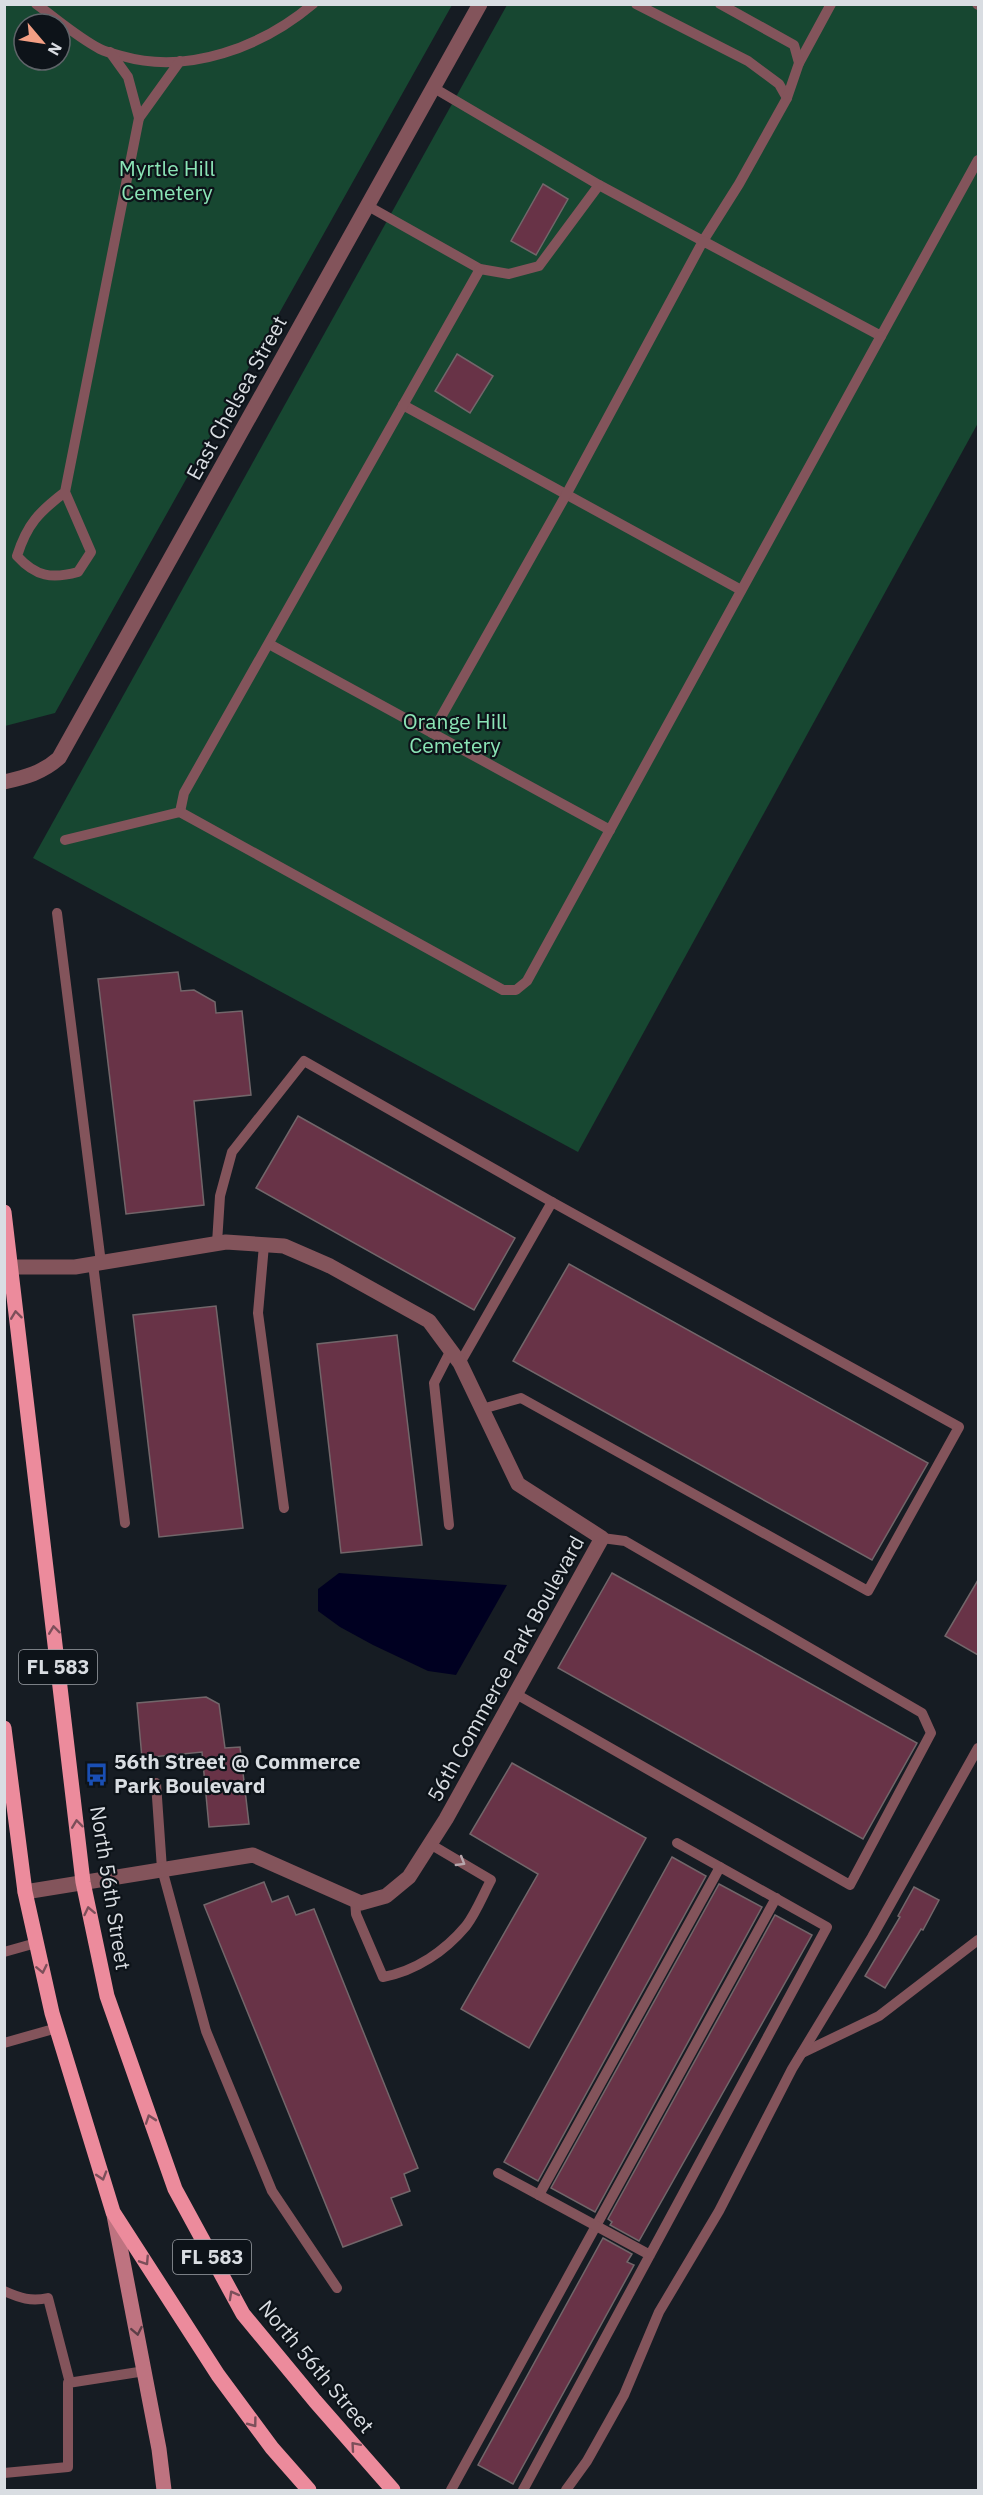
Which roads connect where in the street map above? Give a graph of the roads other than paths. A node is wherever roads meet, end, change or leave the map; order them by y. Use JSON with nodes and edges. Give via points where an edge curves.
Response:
{"nodes":[{"id":1,"x":36,"y":4,"type":"edge"},
{"id":2,"x":313,"y":4,"type":"edge"},
{"id":3,"x":480,"y":4,"type":"edge"},
{"id":4,"x":636,"y":4,"type":"edge"},
{"id":5,"x":720,"y":4,"type":"edge"},
{"id":6,"x":831,"y":4,"type":"edge"},
{"id":7,"x":110,"y":52,"type":"junction"},
{"id":8,"x":180,"y":61,"type":"junction"},
{"id":9,"x":800,"y":63,"type":"junction"},
{"id":10,"x":434,"y":88,"type":"junction"},
{"id":11,"x":787,"y":98,"type":"junction"},
{"id":12,"x":139,"y":118,"type":"junction"},
{"id":13,"x":978,"y":160,"type":"edge"},
{"id":14,"x":599,"y":185,"type":"junction"},
{"id":15,"x":368,"y":206,"type":"junction"},
{"id":16,"x":703,"y":242,"type":"junction"},
{"id":17,"x":480,"y":269,"type":"junction"},
{"id":18,"x":881,"y":336,"type":"junction"},
{"id":19,"x":403,"y":405,"type":"junction"},
{"id":20,"x":65,"y":492,"type":"junction"},
{"id":21,"x":566,"y":495,"type":"junction"},
{"id":22,"x":741,"y":590,"type":"junction"},
{"id":23,"x":269,"y":644,"type":"junction"},
{"id":24,"x":432,"y":733,"type":"junction"},
{"id":25,"x":4,"y":782,"type":"edge"},
{"id":26,"x":180,"y":812,"type":"junction"},
{"id":27,"x":610,"y":830,"type":"junction"},
{"id":28,"x":65,"y":840,"type":"dead end"},
{"id":29,"x":57,"y":913,"type":"dead end"},
{"id":30,"x":552,"y":1202,"type":"junction"},
{"id":31,"x":4,"y":1212,"type":"edge"},
{"id":32,"x":218,"y":1243,"type":"junction"},
{"id":33,"x":264,"y":1245,"type":"junction"},
{"id":34,"x":97,"y":1264,"type":"junction"},
{"id":35,"x":11,"y":1267,"type":"junction"},
{"id":36,"x":451,"y":1350,"type":"junction"},
{"id":37,"x":460,"y":1363,"type":"junction"},
{"id":38,"x":482,"y":1408,"type":"junction"},
{"id":39,"x":284,"y":1508,"type":"dead end"},
{"id":40,"x":125,"y":1523,"type":"dead end"},
{"id":41,"x":449,"y":1525,"type":"dead end"},
{"id":42,"x":602,"y":1538,"type":"junction"},
{"id":43,"x":516,"y":1694,"type":"junction"},
{"id":44,"x":4,"y":1728,"type":"edge"},
{"id":45,"x":978,"y":1748,"type":"edge"},
{"id":46,"x":156,"y":1783,"type":"dead end"},
{"id":47,"x":677,"y":1843,"type":"dead end"},
{"id":48,"x":430,"y":1844,"type":"junction"},
{"id":49,"x":720,"y":1867,"type":"junction"},
{"id":50,"x":162,"y":1869,"type":"junction"},
{"id":51,"x":83,"y":1882,"type":"junction"},
{"id":52,"x":25,"y":1892,"type":"junction"},
{"id":53,"x":776,"y":1898,"type":"junction"},
{"id":54,"x":355,"y":1900,"type":"junction"},
{"id":55,"x":978,"y":1940,"type":"edge"},
{"id":56,"x":36,"y":1943,"type":"junction"},
{"id":57,"x":4,"y":1952,"type":"edge"},
{"id":58,"x":57,"y":2028,"type":"junction"},
{"id":59,"x":4,"y":2043,"type":"edge"},
{"id":60,"x":802,"y":2053,"type":"junction"},
{"id":61,"x":498,"y":2173,"type":"dead end"},
{"id":62,"x":539,"y":2195,"type":"junction"},
{"id":63,"x":113,"y":2212,"type":"junction"},
{"id":64,"x":597,"y":2226,"type":"junction"},
{"id":65,"x":650,"y":2255,"type":"junction"},
{"id":66,"x":337,"y":2288,"type":"dead end"},
{"id":67,"x":4,"y":2290,"type":"edge"},
{"id":68,"x":145,"y":2371,"type":"junction"},
{"id":69,"x":70,"y":2383,"type":"junction"},
{"id":70,"x":4,"y":2473,"type":"edge"},
{"id":71,"x":164,"y":2490,"type":"edge"},
{"id":72,"x":309,"y":2490,"type":"edge"},
{"id":73,"x":393,"y":2490,"type":"edge"},
{"id":74,"x":451,"y":2490,"type":"edge"},
{"id":75,"x":523,"y":2490,"type":"edge"},
{"id":76,"x":566,"y":2490,"type":"edge"}],
"edges":[{"from":1,"to":7,"type":"lane","via":[[101,50]]},
{"from":2,"to":8,"type":"lane","via":[[290,23],[229,52]]},
{"from":3,"to":10,"type":"street","name":"East Chelsea Street"},
{"from":4,"to":11,"type":"lane","via":[[748,61],[779,84]]},
{"from":5,"to":9,"type":"lane","via":[[794,45]]},
{"from":6,"to":9,"type":"lane"},
{"from":7,"to":8,"type":"lane","via":[[144,62]]},
{"from":7,"to":12,"type":"lane","via":[[128,77]]},
{"from":8,"to":12,"type":"lane"},
{"from":9,"to":11,"type":"lane"},
{"from":10,"to":14,"type":"lane"},
{"from":10,"to":15,"type":"street","name":"East Chelsea Street"},
{"from":11,"to":16,"type":"lane"},
{"from":12,"to":20,"type":"lane"},
{"from":13,"to":18,"type":"lane"},
{"from":14,"to":16,"type":"lane"},
{"from":14,"to":17,"type":"lane","via":[[539,266],[509,274]]},
{"from":15,"to":17,"type":"lane"},
{"from":15,"to":25,"type":"street","name":"East Chelsea Street","via":[[59,758],[46,770]]},
{"from":16,"to":18,"type":"lane"},
{"from":16,"to":21,"type":"lane"},
{"from":17,"to":19,"type":"lane"},
{"from":18,"to":22,"type":"lane"},
{"from":19,"to":21,"type":"lane"},
{"from":19,"to":23,"type":"lane"},
{"from":20,"to":20,"type":"lane","via":[[91,552],[78,572],[56,578],[27,567],[17,556],[24,533],[44,508]]},
{"from":21,"to":22,"type":"lane"},
{"from":21,"to":24,"type":"lane"},
{"from":22,"to":27,"type":"lane"},
{"from":23,"to":24,"type":"lane"},
{"from":23,"to":26,"type":"lane","via":[[184,793]]},
{"from":24,"to":27,"type":"lane"},
{"from":26,"to":27,"type":"lane","via":[[503,990],[516,990],[527,981]]},
{"from":26,"to":28,"type":"lane"},
{"from":29,"to":34,"type":"lane"},
{"from":30,"to":32,"type":"lane","via":[[304,1061],[232,1152],[220,1196]]},
{"from":30,"to":37,"type":"lane"},
{"from":30,"to":38,"type":"lane","via":[[959,1427],[868,1591],[521,1398]]},
{"from":31,"to":35,"type":"main road","name":"North 56th Street","number":"FL 583"},
{"from":32,"to":33,"type":"street","name":"56th Commerce Park Boulevard"},
{"from":32,"to":34,"type":"street","name":"56th Commerce Park Boulevard"},
{"from":33,"to":36,"type":"street","name":"56th Commerce Park Boulevard","via":[[284,1246],[330,1266],[429,1321]]},
{"from":33,"to":39,"type":"lane","via":[[258,1313]]},
{"from":34,"to":35,"type":"street","name":"56th Commerce Park Boulevard"},
{"from":34,"to":40,"type":"lane"},
{"from":51,"to":35,"type":"main road","name":"North 56th Street","number":"FL 583","one_way":true},
{"from":36,"to":37,"type":"street","name":"56th Commerce Park Boulevard"},
{"from":36,"to":41,"type":"lane","via":[[434,1383]]},
{"from":37,"to":38,"type":"street","name":"56th Commerce Park Boulevard"},
{"from":38,"to":42,"type":"street","name":"56th Commerce Park Boulevard","via":[[518,1484]]},
{"from":42,"to":43,"type":"street","name":"56th Commerce Park Boulevard"},
{"from":42,"to":43,"type":"lane","via":[[625,1541],[922,1713],[932,1734],[850,1885]]},
{"from":43,"to":48,"type":"street","name":"56th Commerce Park Boulevard"},
{"from":44,"to":52,"type":"main road","number":"FL 583"},
{"from":45,"to":60,"type":"lane"},
{"from":46,"to":50,"type":"lane"},
{"from":47,"to":49,"type":"lane"},
{"from":48,"to":54,"type":"street","name":"56th Commerce Park Boulevard","via":[[409,1877],[386,1896],[361,1903]]},
{"from":48,"to":54,"type":"lane","one_way":true,"via":[[491,1880],[467,1924],[444,1949],[406,1972],[383,1977],[356,1914]]},
{"from":49,"to":53,"type":"lane"},
{"from":49,"to":62,"type":"lane"},
{"from":50,"to":51,"type":"street"},
{"from":50,"to":54,"type":"street","via":[[253,1855]]},
{"from":50,"to":66,"type":"lane","via":[[206,2031],[272,2191]]},
{"from":51,"to":52,"type":"street"},
{"from":73,"to":51,"type":"main road","name":"North 56th Street","number":"FL 583","one_way":true,"via":[[243,2314],[175,2189],[107,1996]]},
{"from":52,"to":56,"type":"main road","number":"FL 583"},
{"from":53,"to":64,"type":"lane"},
{"from":53,"to":65,"type":"lane","via":[[827,1927]]},
{"from":55,"to":60,"type":"lane","via":[[879,2016]]},
{"from":56,"to":57,"type":"lane"},
{"from":56,"to":58,"type":"main road","number":"FL 583","one_way":true},
{"from":58,"to":59,"type":"lane"},
{"from":58,"to":63,"type":"main road","number":"FL 583","one_way":true},
{"from":60,"to":76,"type":"lane","via":[[719,2211],[659,2312],[624,2395]]},
{"from":61,"to":62,"type":"lane"},
{"from":62,"to":64,"type":"lane"},
{"from":63,"to":68,"type":"street","one_way":true},
{"from":63,"to":72,"type":"main road","number":"FL 583","one_way":true,"via":[[218,2375]]},
{"from":64,"to":65,"type":"lane"},
{"from":64,"to":74,"type":"lane"},
{"from":65,"to":75,"type":"lane"},
{"from":67,"to":69,"type":"lane","via":[[22,2300],[48,2298]]},
{"from":68,"to":69,"type":"lane"},
{"from":68,"to":71,"type":"street"},
{"from":69,"to":70,"type":"lane","via":[[68,2467]]}]}
